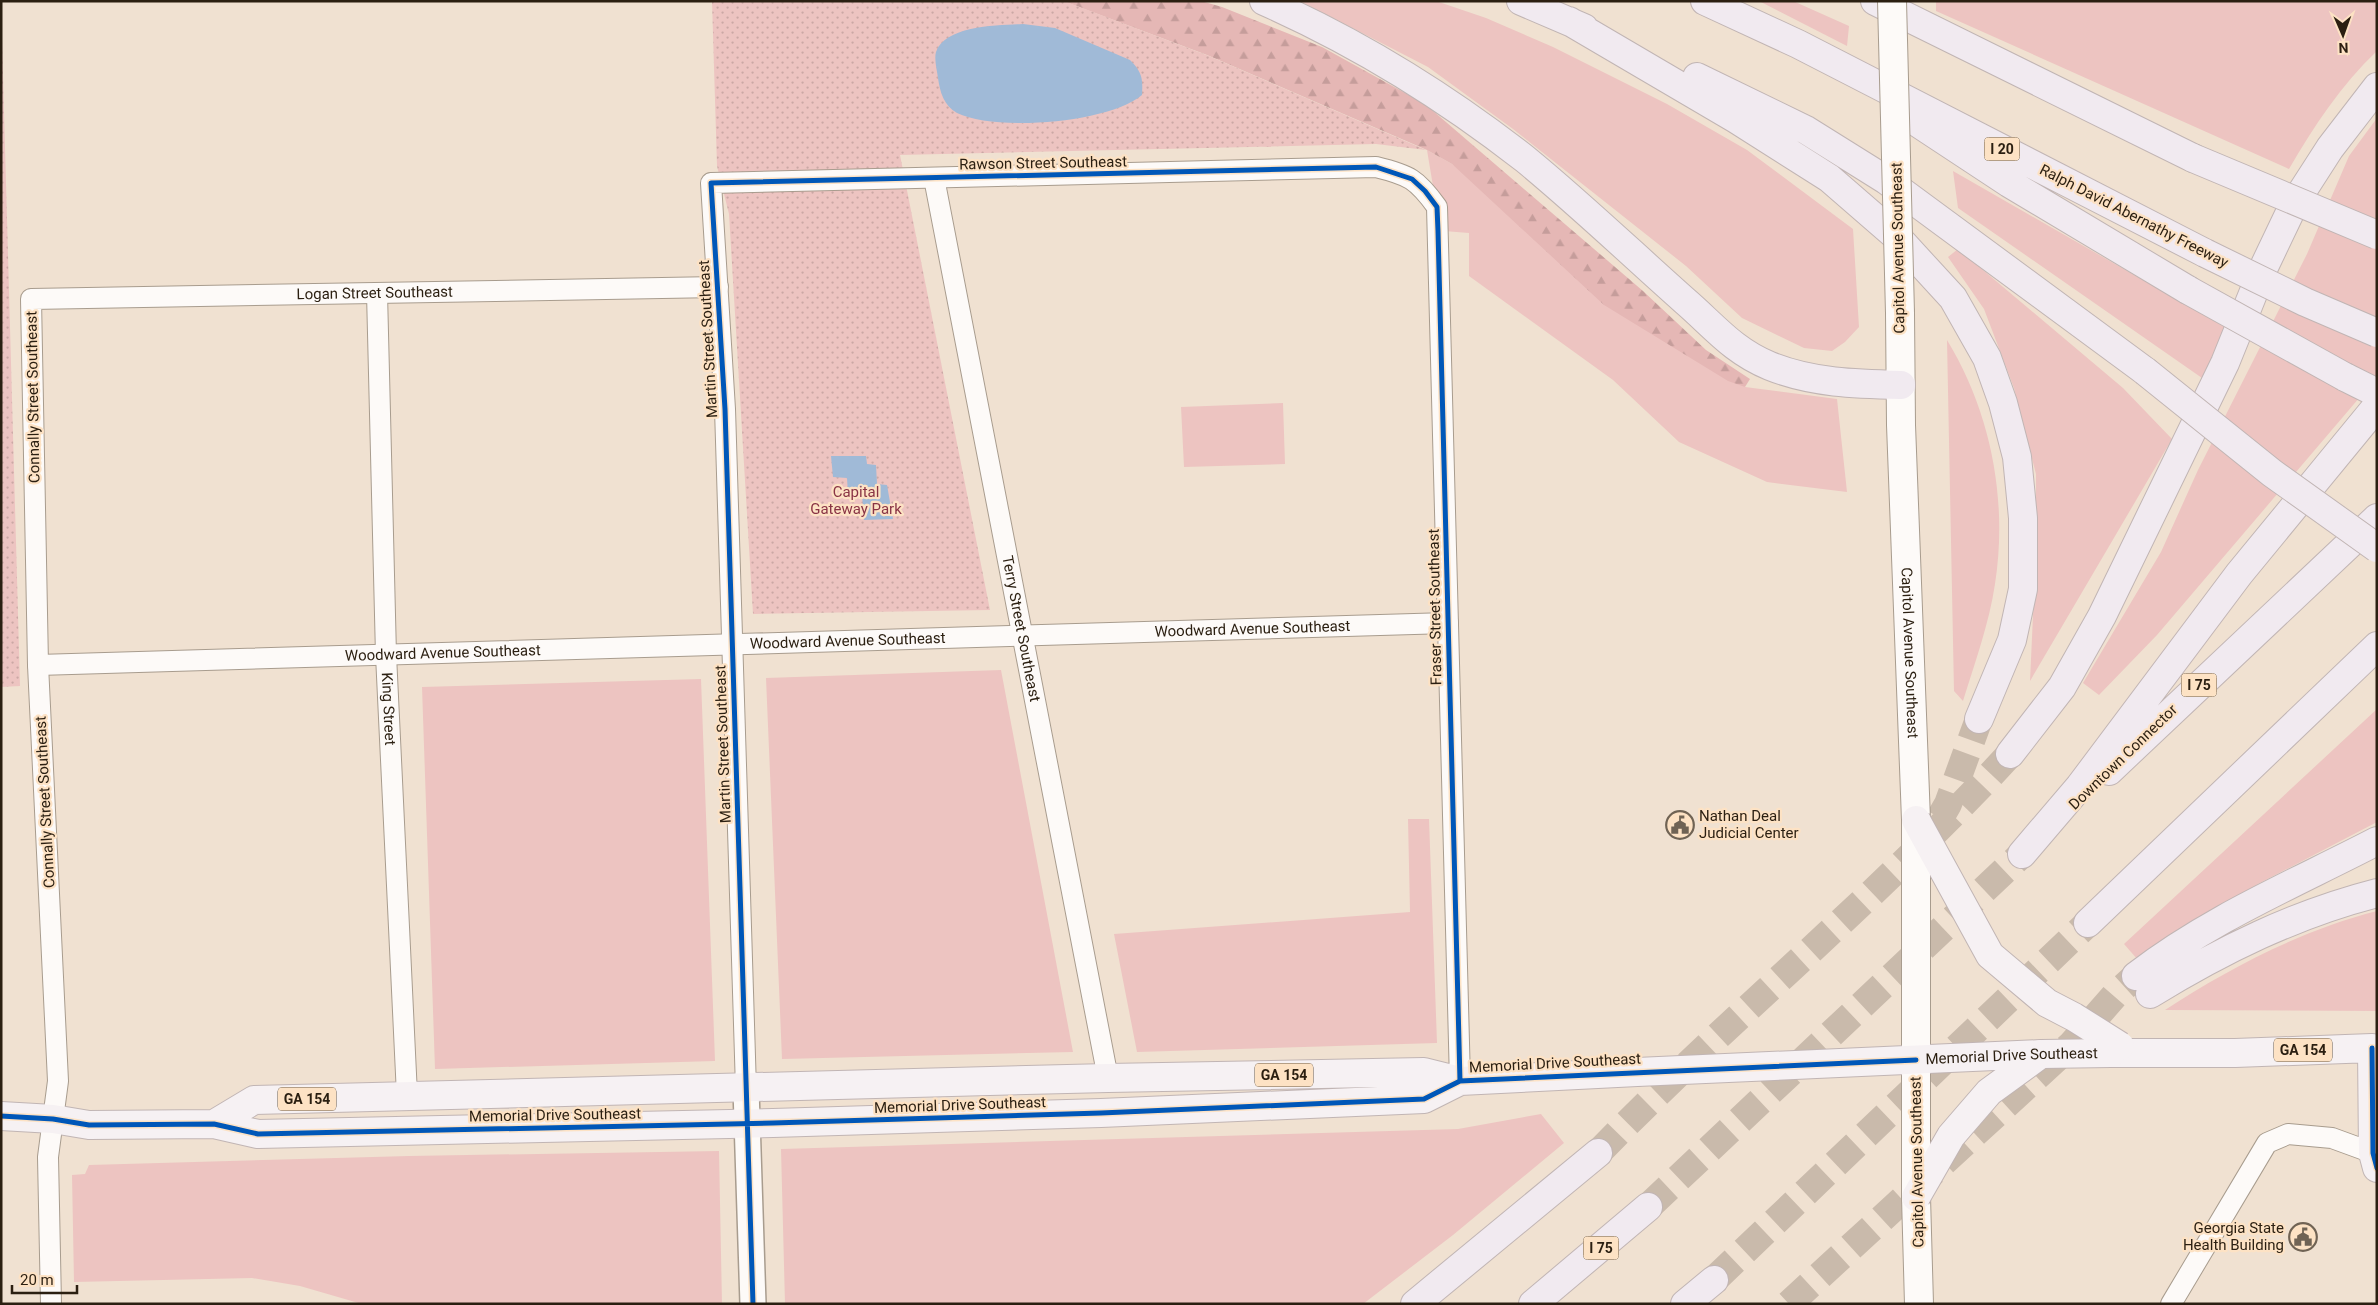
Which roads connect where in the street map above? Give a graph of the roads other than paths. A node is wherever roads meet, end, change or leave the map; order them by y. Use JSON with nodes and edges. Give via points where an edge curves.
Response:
{"nodes":[{"id":1,"x":1264,"y":1,"type":"edge"},
{"id":2,"x":1521,"y":1,"type":"edge"},
{"id":3,"x":1705,"y":1,"type":"edge"},
{"id":4,"x":1875,"y":1,"type":"edge"},
{"id":5,"x":1892,"y":1,"type":"edge"},
{"id":6,"x":1569,"y":22,"type":"junction"},
{"id":7,"x":1798,"y":44,"type":"junction"},
{"id":8,"x":2377,"y":87,"type":"edge"},
{"id":9,"x":1376,"y":167,"type":"joint"},
{"id":10,"x":934,"y":178,"type":"junction"},
{"id":11,"x":711,"y":183,"type":"joint"},
{"id":12,"x":2377,"y":236,"type":"edge"},
{"id":13,"x":718,"y":287,"type":"junction"},
{"id":14,"x":376,"y":293,"type":"junction"},
{"id":15,"x":31,"y":299,"type":"joint"},
{"id":16,"x":2377,"y":333,"type":"edge"},
{"id":17,"x":1901,"y":385,"type":"junction"},
{"id":18,"x":2377,"y":393,"type":"edge"},
{"id":19,"x":2377,"y":406,"type":"edge"},
{"id":20,"x":2377,"y":518,"type":"edge"},
{"id":21,"x":2377,"y":548,"type":"edge"},
{"id":22,"x":1448,"y":623,"type":"junction"},
{"id":23,"x":1023,"y":636,"type":"junction"},
{"id":24,"x":733,"y":645,"type":"junction"},
{"id":25,"x":2377,"y":646,"type":"edge"},
{"id":26,"x":386,"y":655,"type":"junction"},
{"id":27,"x":2377,"y":662,"type":"edge"},
{"id":28,"x":38,"y":665,"type":"junction"},
{"id":29,"x":1979,"y":719,"type":"tunnel mouth"},
{"id":30,"x":2284,"y":736,"type":"junction"},
{"id":31,"x":2010,"y":754,"type":"tunnel mouth"},
{"id":32,"x":1916,"y":820,"type":"junction"},
{"id":33,"x":2377,"y":841,"type":"edge"},
{"id":34,"x":2377,"y":893,"type":"edge"},
{"id":35,"x":2088,"y":923,"type":"tunnel mouth"},
{"id":36,"x":2374,"y":1048,"type":"edge"},
{"id":37,"x":2121,"y":1051,"type":"junction"},
{"id":38,"x":2041,"y":1054,"type":"junction"},
{"id":39,"x":1916,"y":1060,"type":"junction"},
{"id":40,"x":1108,"y":1078,"type":"junction"},
{"id":41,"x":1460,"y":1081,"type":"junction"},
{"id":42,"x":746,"y":1089,"type":"junction"},
{"id":43,"x":407,"y":1095,"type":"junction"},
{"id":44,"x":1,"y":1116,"type":"edge"},
{"id":45,"x":53,"y":1119,"type":"junction"},
{"id":46,"x":748,"y":1123,"type":"junction"},
{"id":47,"x":214,"y":1124,"type":"junction"},
{"id":48,"x":1598,"y":1153,"type":"tunnel mouth"},
{"id":49,"x":2375,"y":1160,"type":"edge"},
{"id":50,"x":1916,"y":1197,"type":"junction"},
{"id":51,"x":1648,"y":1207,"type":"tunnel mouth"},
{"id":52,"x":1714,"y":1280,"type":"tunnel mouth"},
{"id":53,"x":51,"y":1304,"type":"edge"},
{"id":54,"x":753,"y":1304,"type":"edge"},
{"id":55,"x":1415,"y":1304,"type":"edge"},
{"id":56,"x":1533,"y":1304,"type":"edge"},
{"id":57,"x":1685,"y":1304,"type":"edge"},
{"id":58,"x":1919,"y":1304,"type":"edge"},
{"id":59,"x":2171,"y":1304,"type":"edge"}],
"edges":[{"from":1,"to":17,"type":"highway","via":[[1374,54],[1517,154],[1733,346],[1768,365],[1808,379]]},
{"from":2,"to":6,"type":"highway"},
{"from":3,"to":7,"type":"highway","name":"Ralph David Abernathy Freeway","number":"I 20"},
{"from":4,"to":12,"type":"highway","bridge":true,"via":[[2193,158]]},
{"from":5,"to":17,"type":"main road","name":"Capitol Avenue Southeast","bridge":true},
{"from":6,"to":21,"type":"highway","bridge":true,"via":[[1682,69],[1806,130],[1886,180],[2145,371],[2272,473]]},
{"from":6,"to":29,"type":"highway","via":[[1736,119],[1829,178],[1897,237],[1953,298],[1987,358],[2003,403],[2018,458],[2023,518],[2023,589],[2012,640]]},
{"from":7,"to":16,"type":"highway","name":"Ralph David Abernathy Freeway","number":"I 20","bridge":true,"via":[[2206,253]]},
{"from":7,"to":18,"type":"highway","bridge":true,"via":[[2009,183],[2260,332]]},
{"from":8,"to":31,"type":"highway","via":[[2330,148],[2294,204],[2263,269],[2225,363],[2102,616],[2062,687]]},
{"from":9,"to":10,"type":"street","name":"Rawson Street Southeast"},
{"from":9,"to":22,"type":"street","name":"Fraser Street Southeast","via":[[1412,179],[1437,207]]},
{"from":10,"to":11,"type":"street","name":"Rawson Street Southeast"},
{"from":10,"to":23,"type":"street","name":"Terry Street Southeast"},
{"from":11,"to":13,"type":"street","name":"Martin Street Southeast"},
{"from":13,"to":14,"type":"street","name":"Logan Street Southeast"},
{"from":13,"to":24,"type":"street","name":"Martin Street Southeast"},
{"from":14,"to":15,"type":"street","name":"Logan Street Southeast"},
{"from":14,"to":26,"type":"street","name":"King Street"},
{"from":15,"to":28,"type":"street","name":"Connally Street Southeast"},
{"from":17,"to":32,"type":"main road","name":"Capitol Avenue Southeast"},
{"from":19,"to":20,"type":"highway","name":"Downtown Connector","number":"I 75","via":[[2239,574],[2080,786],[2022,854]]},
{"from":22,"to":23,"type":"street","name":"Woodward Avenue Southeast"},
{"from":22,"to":41,"type":"street","name":"Fraser Street Southeast"},
{"from":23,"to":24,"type":"street","name":"Woodward Avenue Southeast"},
{"from":23,"to":40,"type":"street","name":"Terry Street Southeast"},
{"from":24,"to":26,"type":"street","name":"Woodward Avenue Southeast"},
{"from":24,"to":42,"type":"street","name":"Martin Street Southeast"},
{"from":25,"to":30,"type":"highway"},
{"from":26,"to":28,"type":"street","name":"Woodward Avenue Southeast"},
{"from":26,"to":43,"type":"street","name":"King Street"},
{"from":27,"to":30,"type":"highway"},
{"from":28,"to":45,"type":"street","name":"Connally Street Southeast","via":[[58,1081]]},
{"from":30,"to":35,"type":"highway"},
{"from":32,"to":37,"type":"main road","bridge":true,"via":[[1990,955],[2047,1003],[2074,1017]]},
{"from":32,"to":39,"type":"main road","name":"Capitol Avenue Southeast","bridge":true},
{"from":33,"to":34,"type":"highway","via":[[2214,923],[2165,954],[2143,985],[2273,927]]},
{"from":36,"to":37,"type":"main road","name":"Memorial Drive Southeast","number":"GA 154","via":[[2235,1053]]},
{"from":36,"to":49,"type":"main road","number":"GA 154"},
{"from":37,"to":38,"type":"main road","name":"Memorial Drive Southeast","number":"GA 154","bridge":true},
{"from":38,"to":39,"type":"main road","name":"Memorial Drive Southeast","number":"GA 154","bridge":true},
{"from":38,"to":50,"type":"main road","bridge":true,"via":[[1989,1092],[1952,1136]]},
{"from":39,"to":41,"type":"main road","name":"Memorial Drive Southeast","number":"GA 154","bridge":true},
{"from":39,"to":50,"type":"main road","name":"Capitol Avenue Southeast","bridge":true},
{"from":40,"to":41,"type":"main road","name":"Memorial Drive Southeast","number":"GA 154","via":[[1424,1072]]},
{"from":40,"to":42,"type":"main road","name":"Memorial Drive Southeast","number":"GA 154"},
{"from":41,"to":46,"type":"main road","name":"Memorial Drive Southeast","number":"GA 154","via":[[1424,1099],[1101,1113]]},
{"from":42,"to":43,"type":"main road","name":"Memorial Drive Southeast","number":"GA 154"},
{"from":42,"to":46,"type":"street","name":"Martin Street Southeast"},
{"from":43,"to":47,"type":"main road","name":"Memorial Drive Southeast","number":"GA 154","via":[[254,1100]]},
{"from":44,"to":45,"type":"main road","name":"Memorial Drive Southeast","number":"GA 154"},
{"from":45,"to":47,"type":"main road","name":"Memorial Drive Southeast","number":"GA 154","via":[[89,1125]]},
{"from":45,"to":53,"type":"street","name":"Connally Street Southeast","via":[[48,1157]]},
{"from":46,"to":47,"type":"main road","name":"Memorial Drive Southeast","number":"GA 154","via":[[258,1134]]},
{"from":46,"to":54,"type":"street","name":"Martin Street Southeast"},
{"from":48,"to":55,"type":"highway"},
{"from":49,"to":59,"type":"street","via":[[2332,1138],[2288,1134],[2267,1143]]},
{"from":50,"to":58,"type":"main road","name":"Capitol Avenue Southeast"},
{"from":51,"to":56,"type":"highway","number":"I 75"},
{"from":52,"to":57,"type":"highway"}]}
